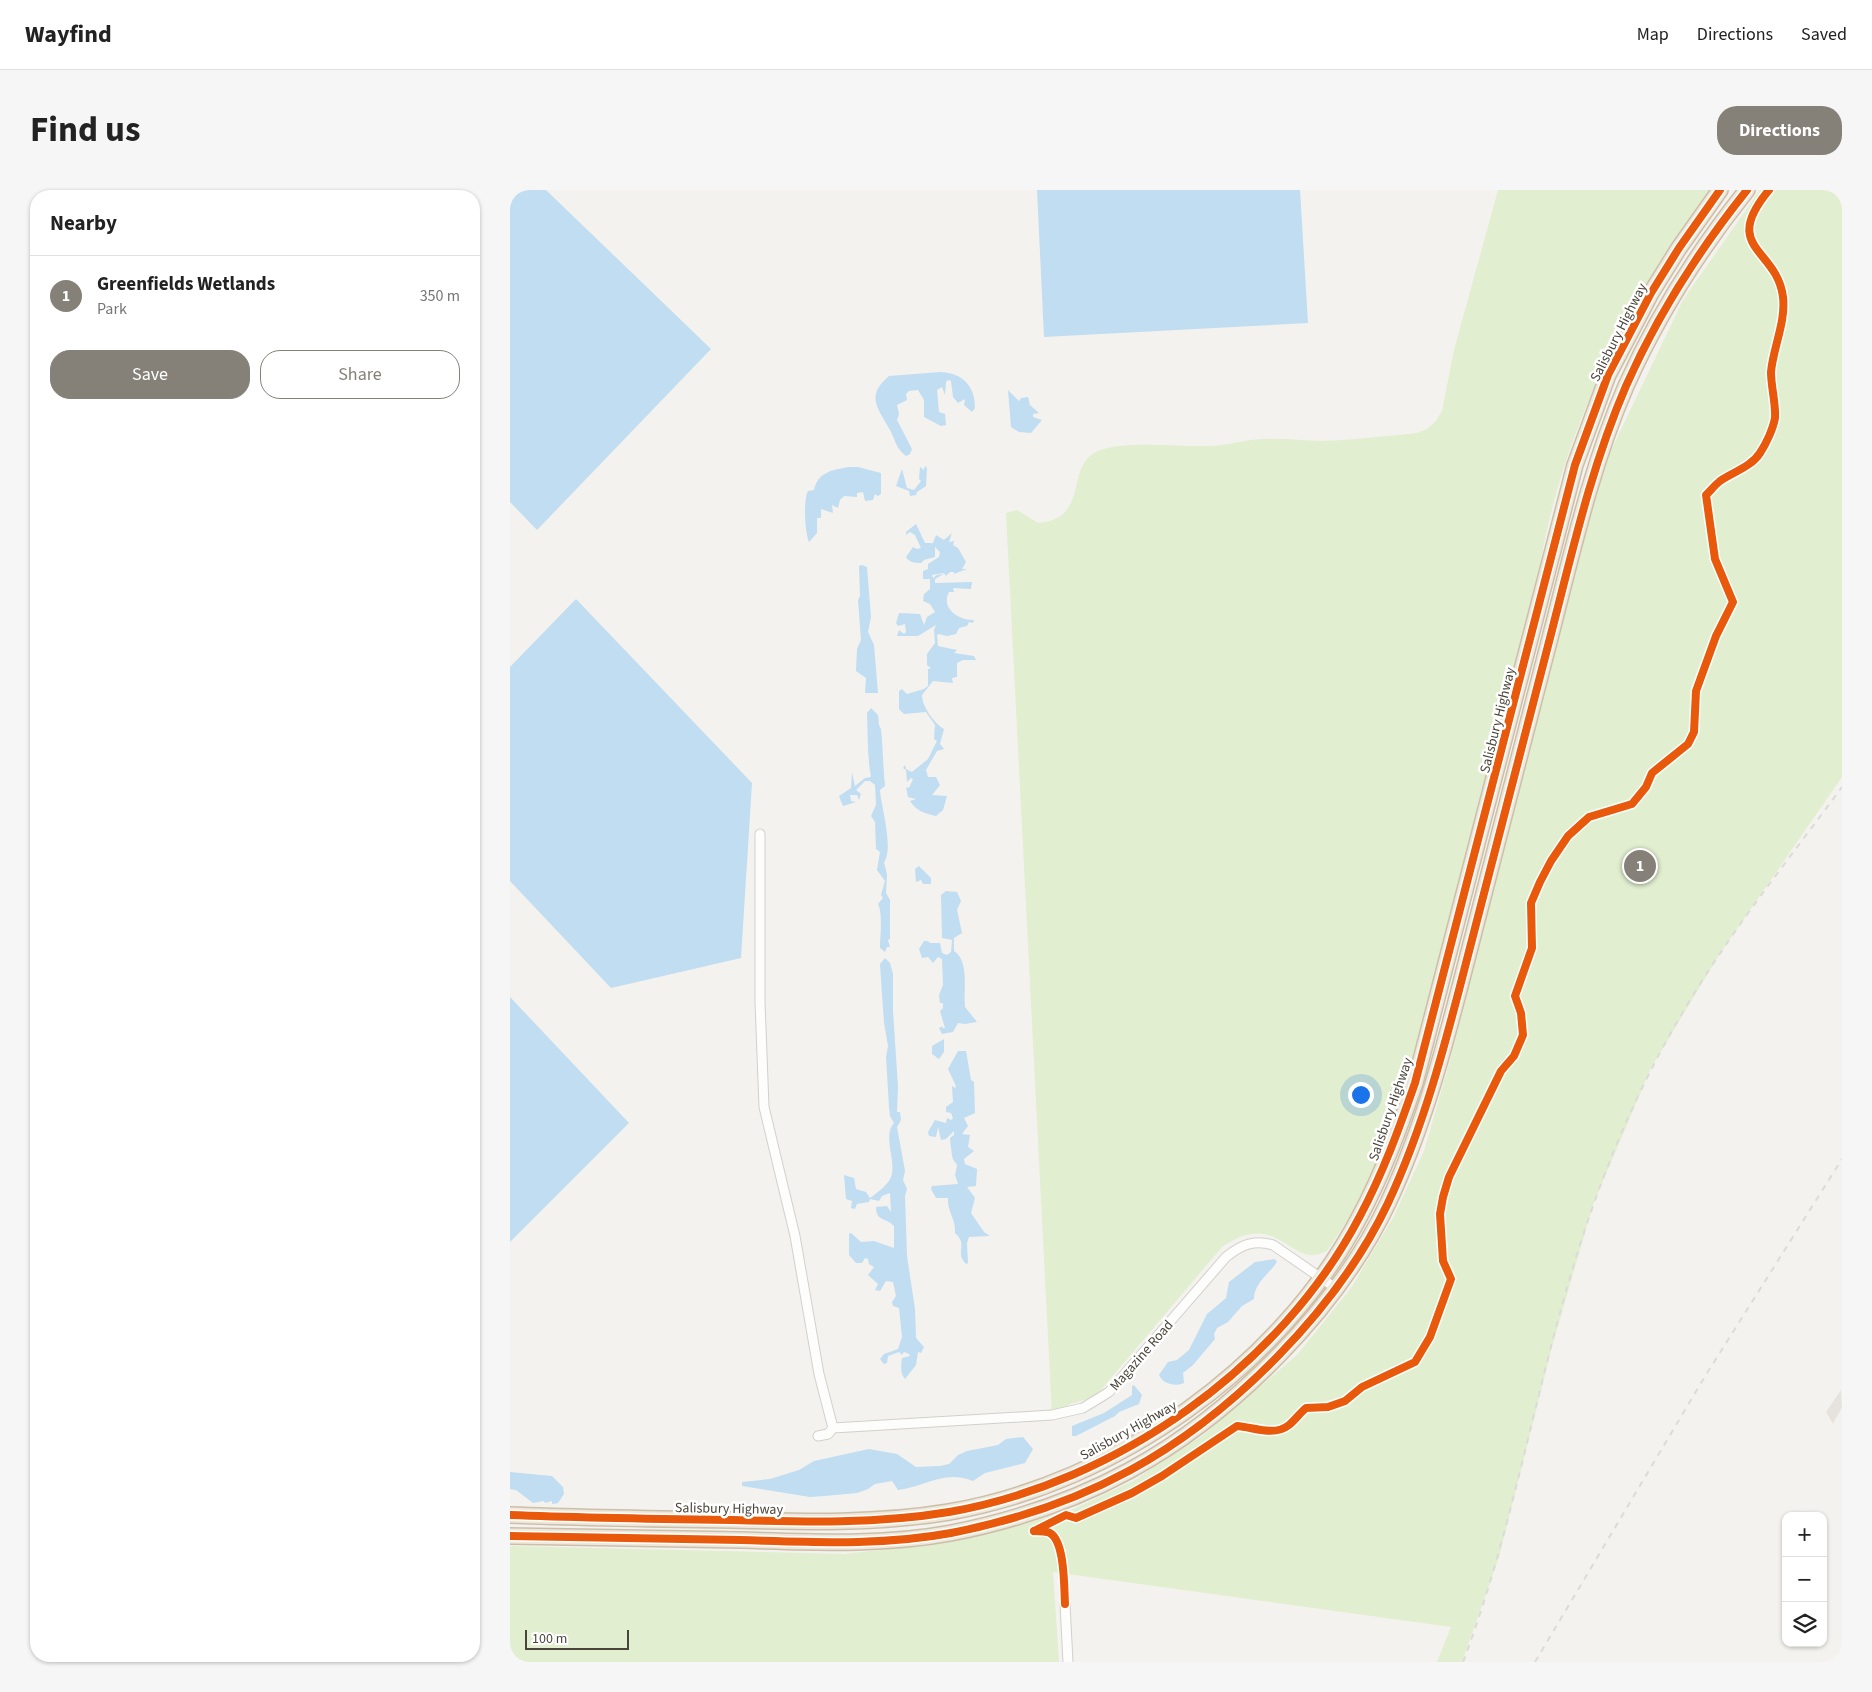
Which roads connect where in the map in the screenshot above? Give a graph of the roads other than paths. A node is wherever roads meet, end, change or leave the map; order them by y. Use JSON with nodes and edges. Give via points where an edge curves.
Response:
{"nodes":[{"id":1,"x":1720,"y":190,"type":"edge"},
{"id":2,"x":1747,"y":190,"type":"edge"},
{"id":3,"x":760,"y":834,"type":"dead end"},
{"id":4,"x":1321,"y":1278,"type":"junction"},
{"id":5,"x":1337,"y":1289,"type":"junction"},
{"id":6,"x":833,"y":1428,"type":"junction"},
{"id":7,"x":818,"y":1436,"type":"dead end"},
{"id":8,"x":510,"y":1515,"type":"edge"},
{"id":9,"x":510,"y":1536,"type":"edge"},
{"id":10,"x":1065,"y":1604,"type":"dead end"},
{"id":11,"x":1068,"y":1662,"type":"edge"}],
"edges":[{"from":1,"to":4,"type":"highway","name":"Salisbury Highway","via":[[1678,248],[1651,293],[1604,384],[1575,465],[1415,1083],[1391,1153],[1359,1219]]},
{"from":2,"to":5,"type":"highway","via":[[1663,313],[1612,421],[1579,524],[1427,1108],[1387,1206]]},
{"from":3,"to":6,"type":"street","via":[[764,1107],[795,1236],[819,1374]]},
{"from":4,"to":5,"type":"street","name":"Magazine Road"},
{"from":4,"to":6,"type":"street","name":"Magazine Road","via":[[1273,1245],[1248,1244],[1236,1249],[1109,1392],[1083,1408],[1052,1415]]},
{"from":4,"to":8,"type":"highway","name":"Salisbury Highway","via":[[1268,1341],[1183,1414],[1089,1467],[1021,1494],[950,1512],[878,1520],[805,1522]]},
{"from":5,"to":9,"type":"highway","via":[[1303,1331],[1257,1378],[1202,1425],[1136,1468],[1049,1507],[991,1524],[917,1538],[841,1543]]},
{"from":6,"to":7,"type":"street","name":"Magazine Road","via":[[828,1434]]},
{"from":10,"to":11,"type":"street"}]}
